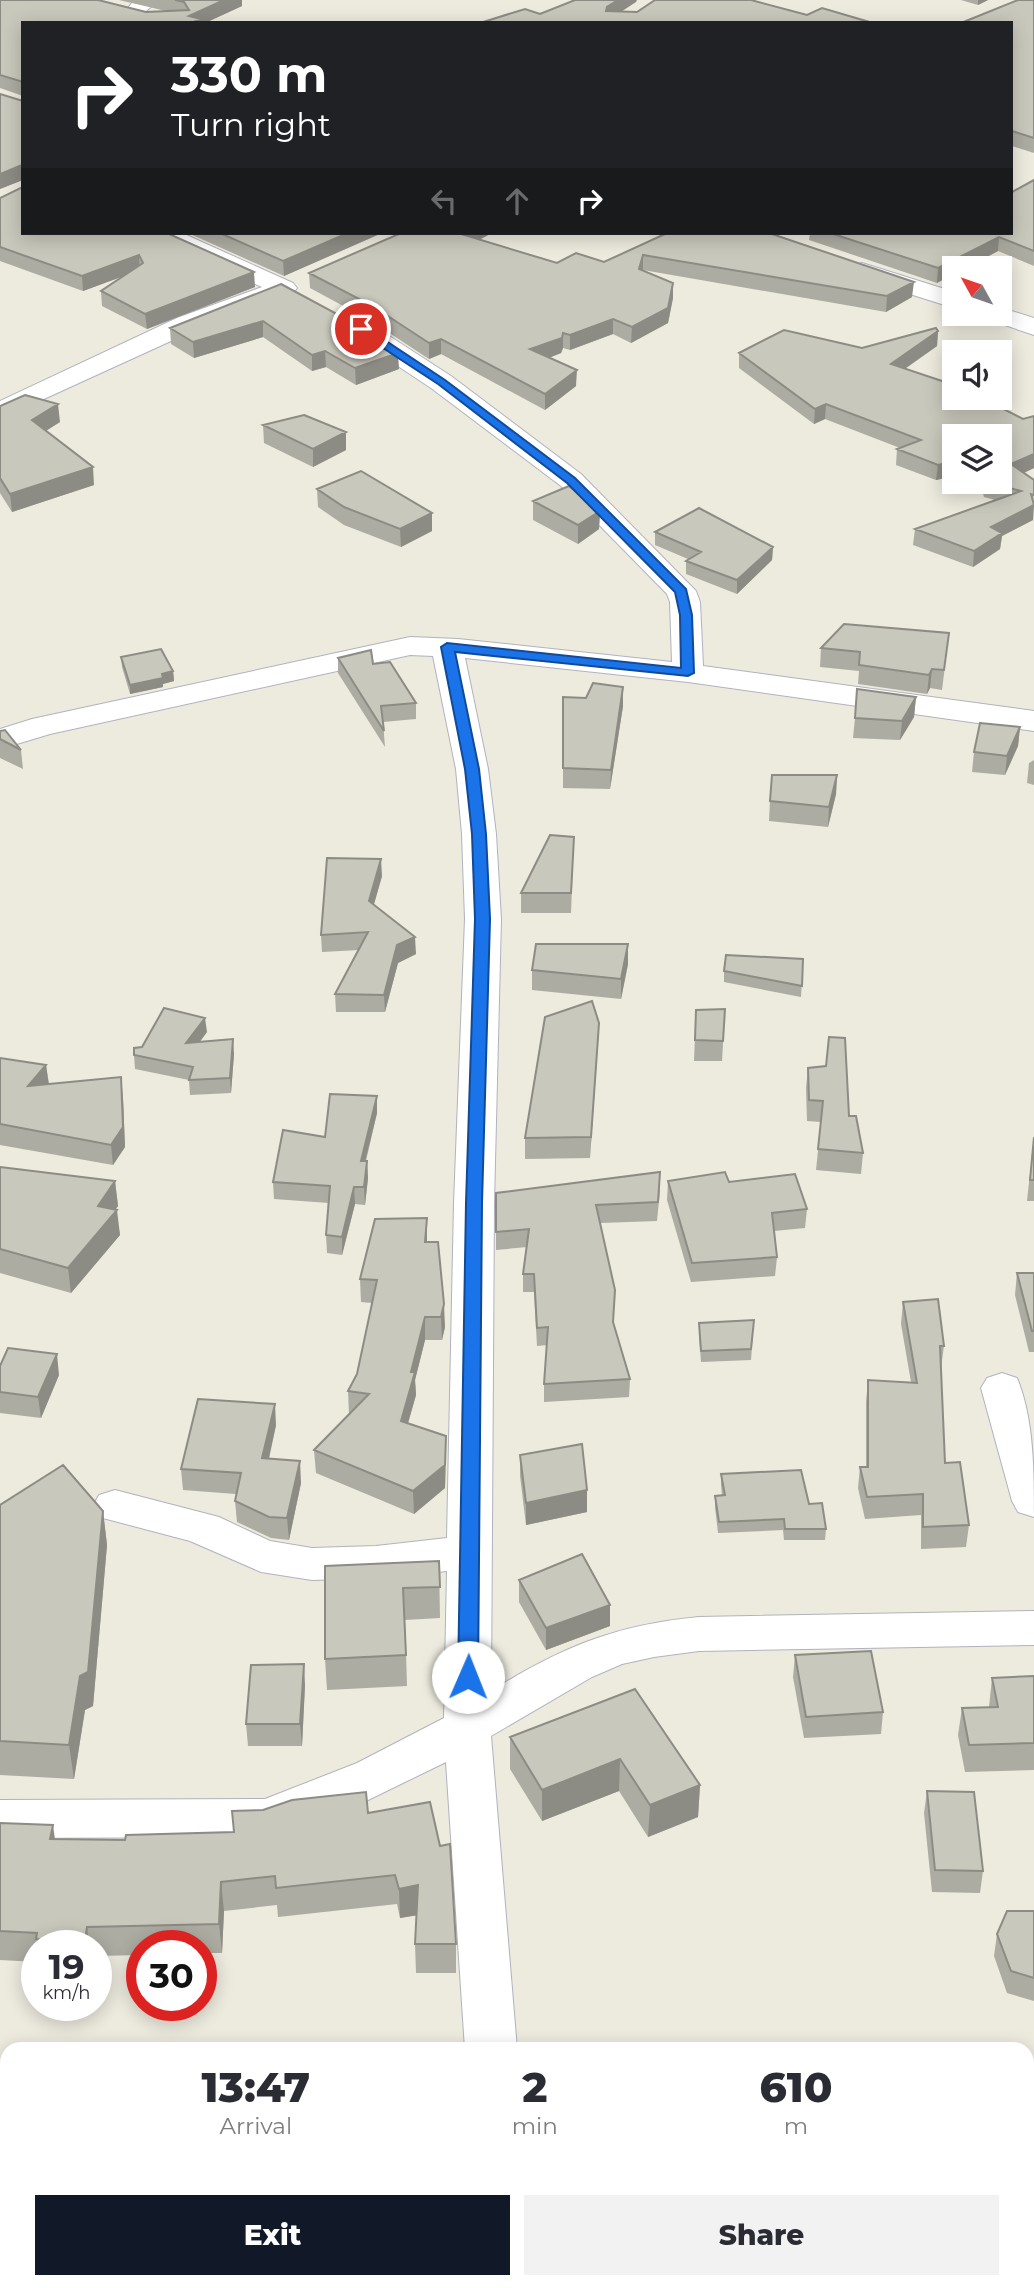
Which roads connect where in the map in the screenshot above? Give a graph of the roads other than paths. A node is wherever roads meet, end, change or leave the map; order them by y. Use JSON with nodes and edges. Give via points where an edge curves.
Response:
{"nodes":[{"id":1,"x":107,"y":7,"type":"edge"},
{"id":2,"x":141,"y":14,"type":"edge"},
{"id":3,"x":167,"y":235,"type":"edge"},
{"id":4,"x":836,"y":262,"type":"edge"},
{"id":5,"x":305,"y":295,"type":"junction"},
{"id":6,"x":942,"y":296,"type":"edge"},
{"id":7,"x":1012,"y":319,"type":"edge"},
{"id":8,"x":1034,"y":327,"type":"edge"},
{"id":9,"x":0,"y":411,"type":"edge"},
{"id":10,"x":447,"y":647,"type":"junction"},
{"id":11,"x":688,"y":673,"type":"junction"},
{"id":12,"x":1034,"y":721,"type":"edge"},
{"id":13,"x":0,"y":739,"type":"edge"},
{"id":14,"x":1002,"y":1388,"type":"dead end"},
{"id":15,"x":1034,"y":1501,"type":"edge"},
{"id":16,"x":115,"y":1506,"type":"dead end"},
{"id":17,"x":471,"y":1552,"type":"junction"},
{"id":18,"x":1034,"y":1628,"type":"edge"},
{"id":19,"x":467,"y":1727,"type":"junction"},
{"id":20,"x":0,"y":1819,"type":"edge"},
{"id":21,"x":490,"y":2042,"type":"edge"}],
"edges":[{"from":1,"to":2,"type":"street"},
{"from":3,"to":5,"type":"street"},
{"from":4,"to":6,"type":"street"},
{"from":5,"to":9,"type":"street","via":[[186,324]]},
{"from":5,"to":11,"type":"street","via":[[442,382],[571,480],[681,591]]},
{"from":7,"to":8,"type":"street"},
{"from":10,"to":11,"type":"street"},
{"from":10,"to":13,"type":"street","via":[[387,649]]},
{"from":10,"to":17,"type":"street","via":[[472,769],[483,919],[474,1203]]},
{"from":11,"to":12,"type":"street"},
{"from":14,"to":15,"type":"street"},
{"from":16,"to":17,"type":"street","via":[[203,1528],[261,1556],[312,1564]]},
{"from":17,"to":19,"type":"street"},
{"from":18,"to":19,"type":"street","via":[[699,1634],[651,1639],[569,1668]]},
{"from":19,"to":20,"type":"street","via":[[318,1802],[265,1818]]},
{"from":19,"to":21,"type":"street"}]}
